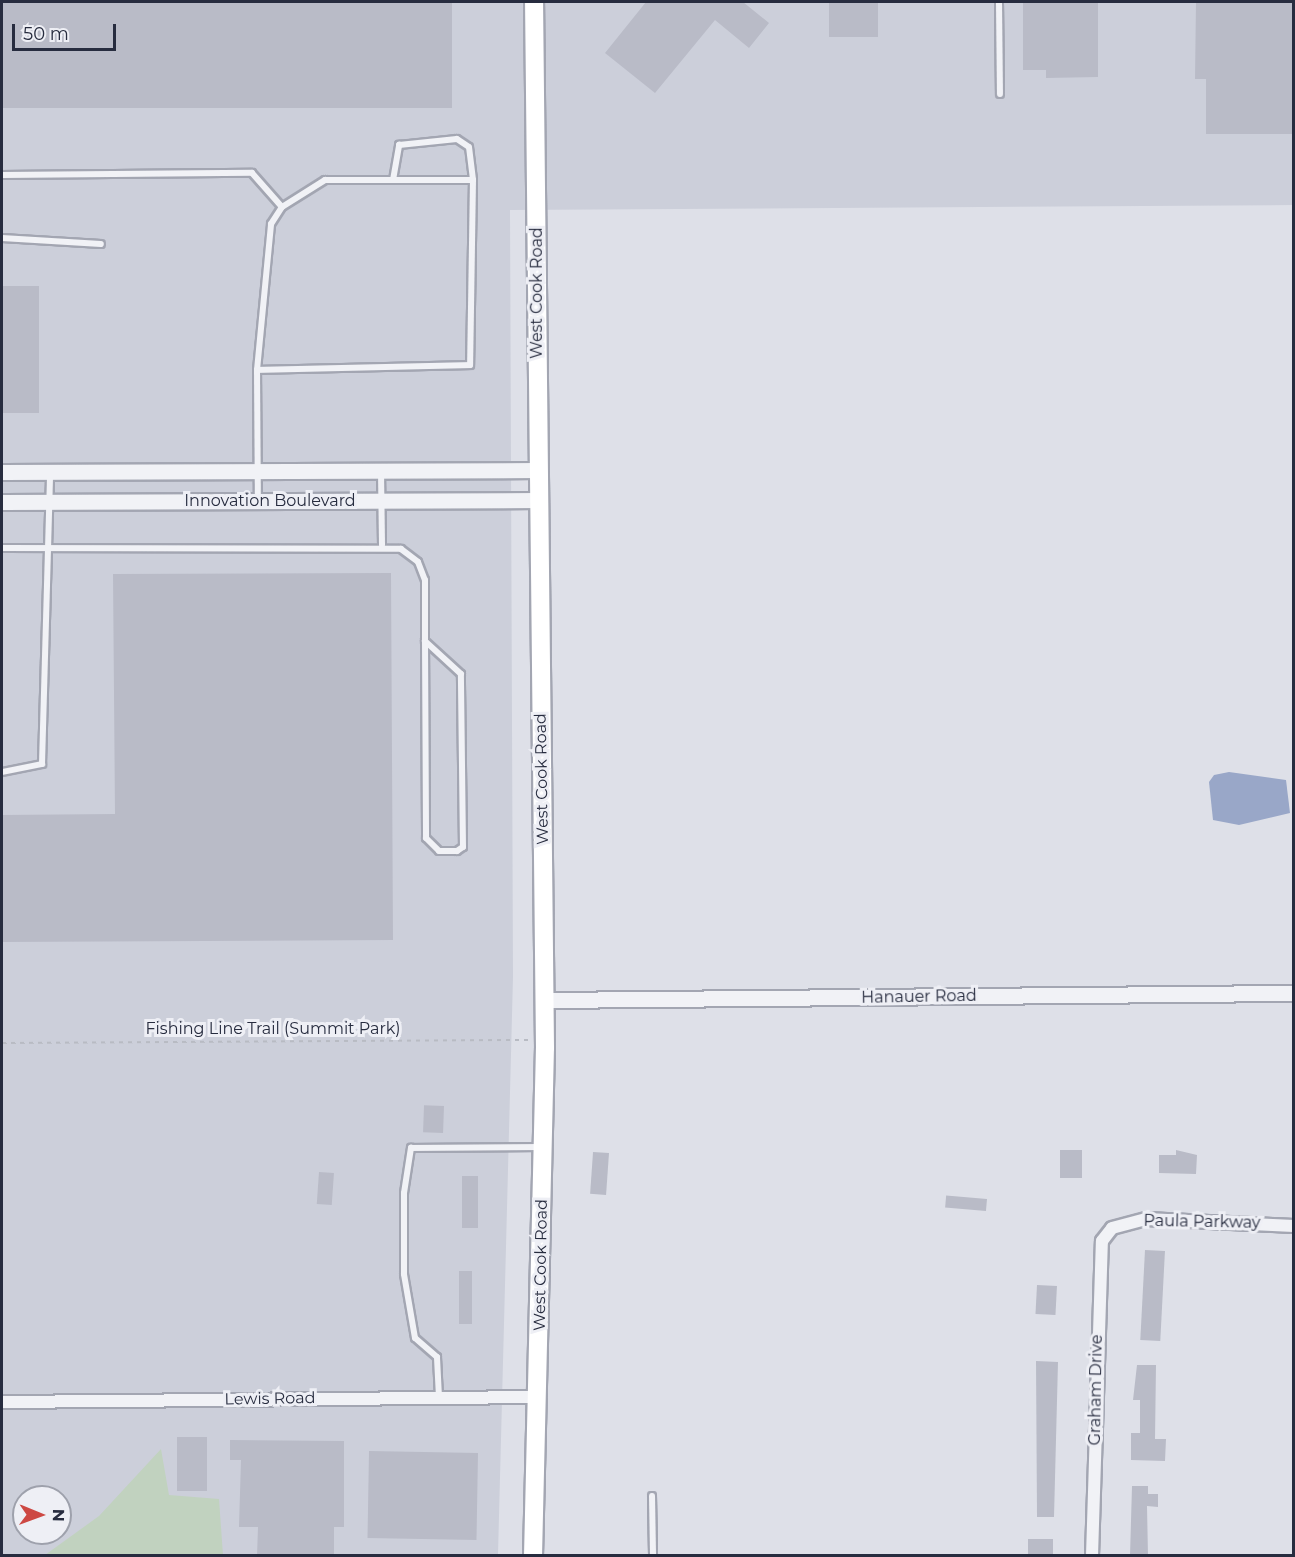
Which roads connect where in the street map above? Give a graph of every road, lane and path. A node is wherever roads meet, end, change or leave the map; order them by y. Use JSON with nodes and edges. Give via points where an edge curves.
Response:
{"nodes":[{"id":1,"x":534,"y":2,"type":"edge"},
{"id":2,"x":999,"y":2,"type":"edge"},
{"id":3,"x":1000,"y":94,"type":"dead end"},
{"id":4,"x":2,"y":175,"type":"edge"},
{"id":5,"x":393,"y":180,"type":"junction"},
{"id":6,"x":473,"y":180,"type":"junction"},
{"id":7,"x":282,"y":207,"type":"junction"},
{"id":8,"x":2,"y":238,"type":"edge"},
{"id":9,"x":101,"y":244,"type":"dead end"},
{"id":10,"x":257,"y":370,"type":"junction"},
{"id":11,"x":538,"y":470,"type":"junction"},
{"id":12,"x":50,"y":471,"type":"junction"},
{"id":13,"x":2,"y":472,"type":"edge"},
{"id":14,"x":381,"y":472,"type":"junction"},
{"id":15,"x":258,"y":473,"type":"junction"},
{"id":16,"x":538,"y":500,"type":"junction"},
{"id":17,"x":258,"y":501,"type":"junction"},
{"id":18,"x":2,"y":502,"type":"edge"},
{"id":19,"x":49,"y":502,"type":"junction"},
{"id":20,"x":381,"y":502,"type":"junction"},
{"id":21,"x":382,"y":545,"type":"junction"},
{"id":22,"x":2,"y":548,"type":"edge"},
{"id":23,"x":48,"y":548,"type":"junction"},
{"id":24,"x":425,"y":641,"type":"junction"},
{"id":25,"x":2,"y":772,"type":"edge"},
{"id":26,"x":1293,"y":993,"type":"edge"},
{"id":27,"x":545,"y":1000,"type":"junction"},
{"id":28,"x":545,"y":1040,"type":"junction"},
{"id":29,"x":2,"y":1043,"type":"edge"},
{"id":30,"x":543,"y":1147,"type":"junction"},
{"id":31,"x":1293,"y":1226,"type":"edge"},
{"id":32,"x":1112,"y":1228,"type":"joint"},
{"id":33,"x":439,"y":1397,"type":"junction"},
{"id":34,"x":538,"y":1397,"type":"junction"},
{"id":35,"x":2,"y":1402,"type":"edge"},
{"id":36,"x":652,"y":1496,"type":"dead end"},
{"id":37,"x":533,"y":1556,"type":"edge"},
{"id":38,"x":653,"y":1556,"type":"edge"},
{"id":39,"x":1092,"y":1556,"type":"edge"}],
"edges":[{"from":1,"to":11,"type":"main road","name":"West Cook Road"},
{"from":2,"to":3,"type":"lane"},
{"from":4,"to":7,"type":"lane","via":[[252,173]]},
{"from":5,"to":6,"type":"lane"},
{"from":5,"to":6,"type":"lane","via":[[399,145],[457,139],[469,147]]},
{"from":5,"to":7,"type":"lane","via":[[325,180]]},
{"from":6,"to":10,"type":"lane","via":[[470,365]]},
{"from":7,"to":10,"type":"lane","via":[[272,224]]},
{"from":8,"to":9,"type":"lane"},
{"from":10,"to":15,"type":"lane"},
{"from":11,"to":14,"type":"street","name":"Innovation Boulevard"},
{"from":11,"to":16,"type":"main road","name":"West Cook Road"},
{"from":12,"to":13,"type":"street","name":"Innovation Boulevard"},
{"from":12,"to":15,"type":"street","name":"Innovation Boulevard"},
{"from":12,"to":19,"type":"lane"},
{"from":14,"to":15,"type":"street","name":"Innovation Boulevard"},
{"from":14,"to":20,"type":"lane"},
{"from":15,"to":17,"type":"lane"},
{"from":16,"to":20,"type":"street","name":"Innovation Boulevard"},
{"from":16,"to":27,"type":"main road","name":"West Cook Road"},
{"from":17,"to":19,"type":"street","name":"Innovation Boulevard"},
{"from":17,"to":20,"type":"street","name":"Innovation Boulevard"},
{"from":18,"to":19,"type":"street","name":"Innovation Boulevard"},
{"from":19,"to":23,"type":"lane"},
{"from":20,"to":21,"type":"lane"},
{"from":21,"to":23,"type":"lane"},
{"from":21,"to":24,"type":"lane","via":[[401,549],[418,562],[424,580]]},
{"from":22,"to":23,"type":"lane"},
{"from":23,"to":25,"type":"lane","via":[[42,764]]},
{"from":24,"to":24,"type":"lane","via":[[426,838],[439,851],[457,851],[463,847],[461,674]]},
{"from":26,"to":27,"type":"street","name":"Hanauer Road"},
{"from":27,"to":28,"type":"main road","name":"West Cook Road"},
{"from":28,"to":29,"type":"path","name":"Fishing Line Trail (Summit Park)"},
{"from":28,"to":30,"type":"main road","name":"West Cook Road"},
{"from":30,"to":33,"type":"lane","via":[[411,1148],[404,1193],[404,1274],[416,1338],[437,1357]]},
{"from":30,"to":34,"type":"main road","name":"West Cook Road"},
{"from":31,"to":32,"type":"street","name":"Paula Parkway","via":[[1146,1219]]},
{"from":32,"to":39,"type":"street","name":"Graham Drive","via":[[1100,1257]]},
{"from":33,"to":34,"type":"street","name":"Lewis Road"},
{"from":33,"to":35,"type":"street","name":"Lewis Road"},
{"from":34,"to":37,"type":"main road","name":"West Cook Road"},
{"from":36,"to":38,"type":"lane"}]}
